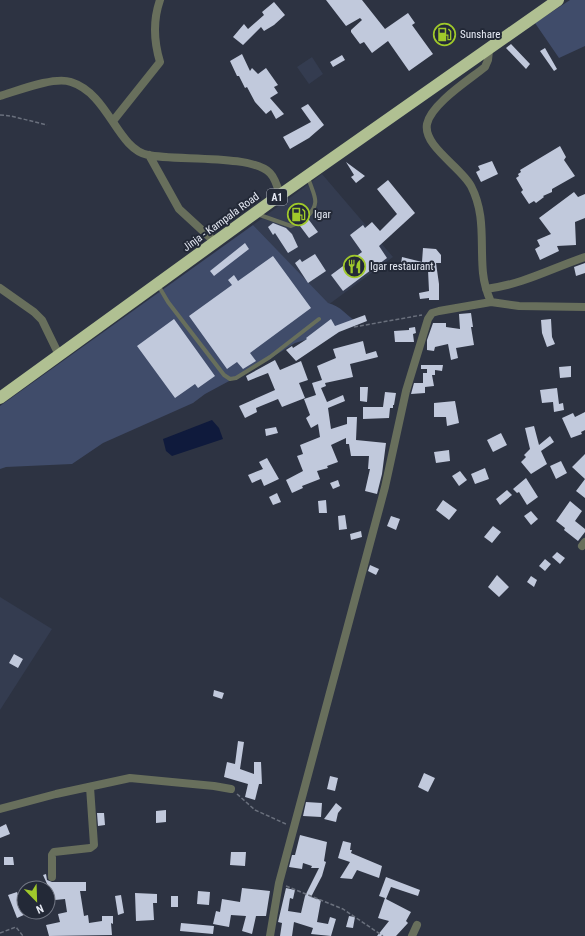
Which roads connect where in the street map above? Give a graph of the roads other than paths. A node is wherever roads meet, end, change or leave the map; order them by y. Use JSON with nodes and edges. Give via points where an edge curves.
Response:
{"nodes":[{"id":1,"x":160,"y":0,"type":"edge"},
{"id":2,"x":558,"y":0,"type":"edge"},
{"id":3,"x":489,"y":50,"type":"junction"},
{"id":4,"x":0,"y":96,"type":"edge"},
{"id":5,"x":113,"y":120,"type":"junction"},
{"id":6,"x":148,"y":155,"type":"junction"},
{"id":7,"x":308,"y":177,"type":"junction"},
{"id":8,"x":280,"y":195,"type":"junction"},
{"id":9,"x":256,"y":213,"type":"junction"},
{"id":10,"x":307,"y":217,"type":"dead end"},
{"id":11,"x":298,"y":223,"type":"dead end"},
{"id":12,"x":216,"y":243,"type":"junction"},
{"id":13,"x":585,"y":257,"type":"edge"},
{"id":14,"x":158,"y":285,"type":"junction"},
{"id":15,"x":0,"y":288,"type":"edge"},
{"id":16,"x":486,"y":289,"type":"junction"},
{"id":17,"x":491,"y":302,"type":"junction"},
{"id":18,"x":585,"y":307,"type":"edge"},
{"id":19,"x":319,"y":319,"type":"dead end"},
{"id":20,"x":59,"y":355,"type":"junction"},
{"id":21,"x":0,"y":398,"type":"edge"},
{"id":22,"x":90,"y":787,"type":"junction"},
{"id":23,"x":231,"y":789,"type":"road end"},
{"id":24,"x":0,"y":809,"type":"edge"},
{"id":25,"x":52,"y":877,"type":"dead end"},
{"id":26,"x":417,"y":925,"type":"dead end"},
{"id":27,"x":270,"y":936,"type":"edge"},
{"id":28,"x":412,"y":936,"type":"edge"}],
"edges":[{"from":1,"to":5,"type":"street","via":[[155,21],[160,62]]},
{"from":2,"to":3,"type":"highway","name":"Jinja - Kampala Road","number":"A1"},
{"from":3,"to":7,"type":"highway","name":"Jinja - Kampala Road","number":"A1"},
{"from":3,"to":16,"type":"street","via":[[485,67],[440,103],[427,123],[429,138],[463,174],[475,195],[482,220],[483,272]]},
{"from":4,"to":5,"type":"street","via":[[52,82],[70,81],[93,94]]},
{"from":5,"to":6,"type":"street","via":[[137,152]]},
{"from":6,"to":8,"type":"street","via":[[218,160],[264,168],[272,174]]},
{"from":6,"to":12,"type":"street","via":[[179,209]]},
{"from":7,"to":8,"type":"highway","name":"Jinja - Kampala Road","number":"A1"},
{"from":7,"to":10,"type":"lane","via":[[316,204]]},
{"from":8,"to":9,"type":"highway","name":"Jinja - Kampala Road","number":"A1"},
{"from":9,"to":11,"type":"lane","via":[[291,226]]},
{"from":9,"to":12,"type":"highway","name":"Jinja - Kampala Road","number":"A1"},
{"from":12,"to":14,"type":"highway","name":"Jinja - Kampala Road","number":"A1"},
{"from":13,"to":16,"type":"street","via":[[522,282]]},
{"from":14,"to":19,"type":"lane","via":[[168,302],[224,375],[230,379],[236,378],[270,357]]},
{"from":14,"to":20,"type":"highway","name":"Jinja - Kampala Road","number":"A1"},
{"from":15,"to":20,"type":"street","via":[[42,320]]},
{"from":16,"to":17,"type":"street"},
{"from":17,"to":18,"type":"street","via":[[519,306]]},
{"from":17,"to":27,"type":"street","via":[[432,313],[428,319],[406,391],[385,487],[279,883]]},
{"from":20,"to":21,"type":"highway","name":"Jinja - Kampala Road","number":"A1"},
{"from":22,"to":23,"type":"street","via":[[130,778]]},
{"from":22,"to":24,"type":"street"},
{"from":22,"to":25,"type":"street","via":[[94,845],[90,848],[54,852]]},
{"from":26,"to":28,"type":"street"}]}
